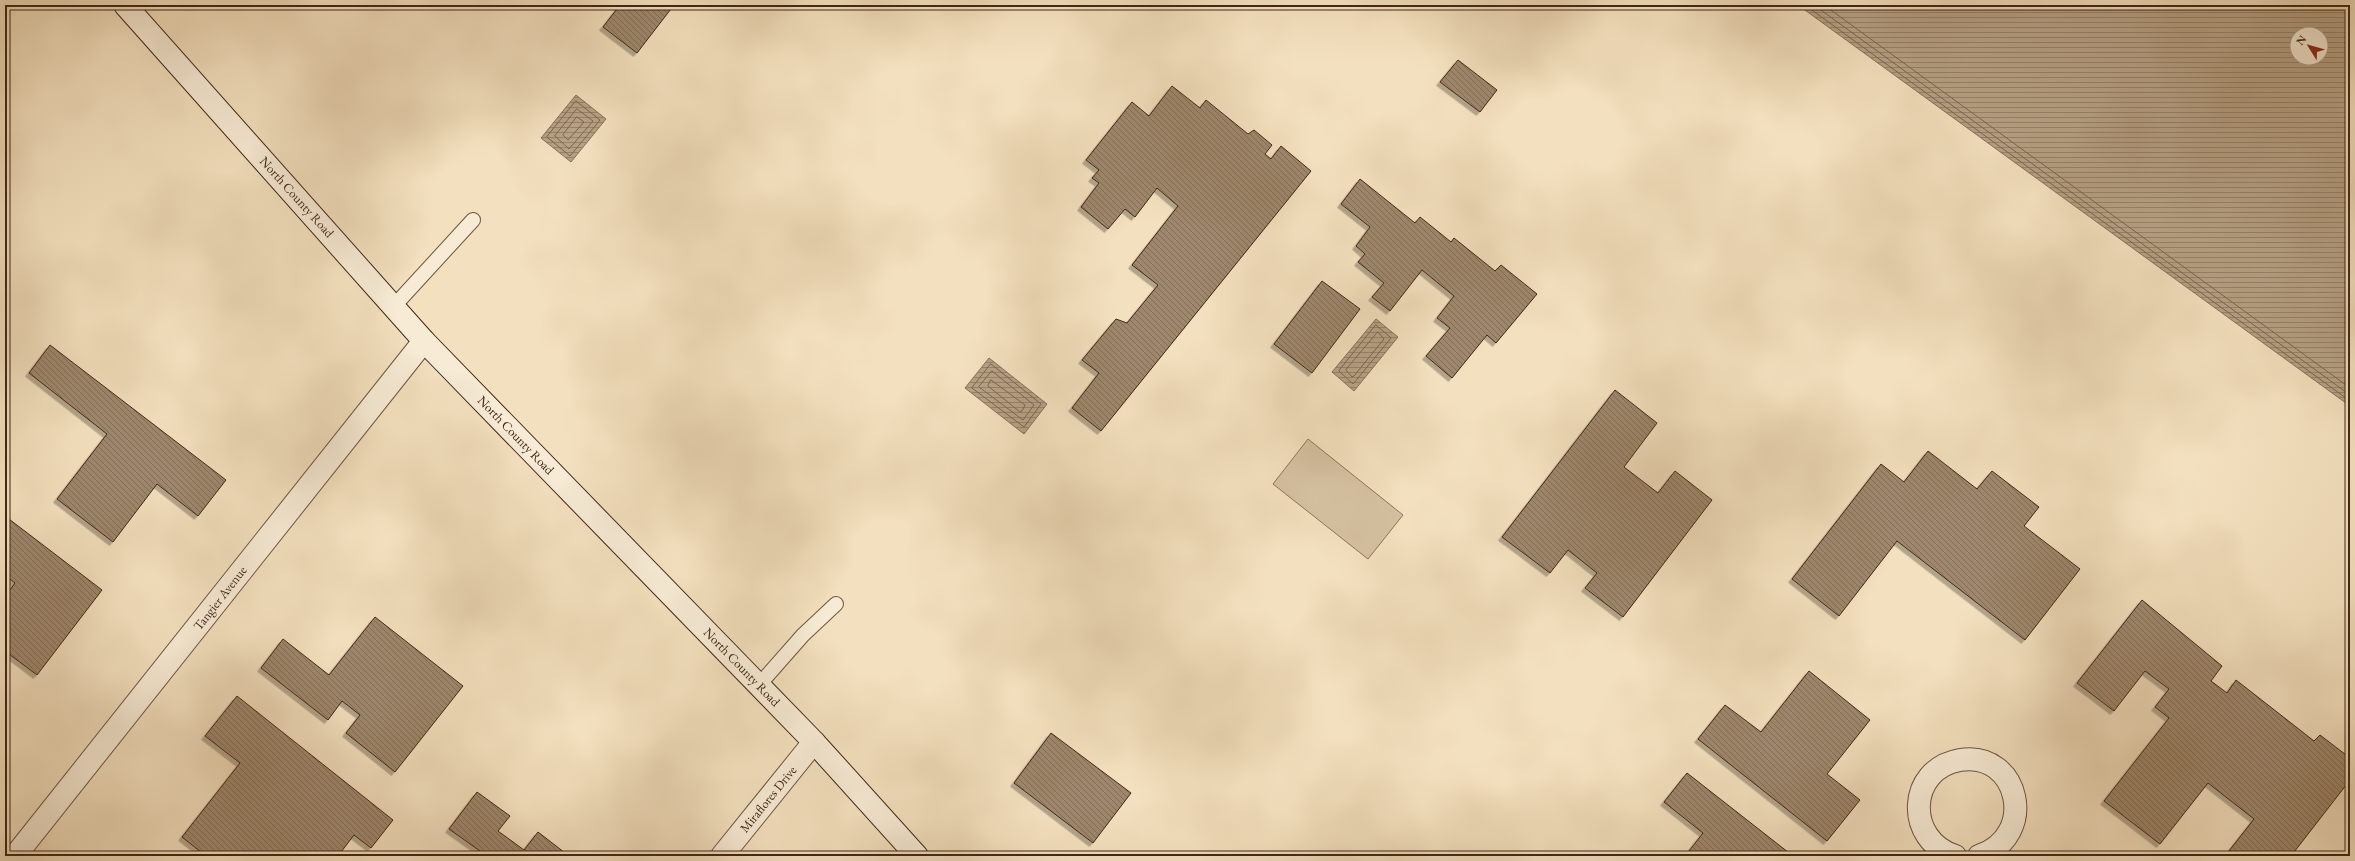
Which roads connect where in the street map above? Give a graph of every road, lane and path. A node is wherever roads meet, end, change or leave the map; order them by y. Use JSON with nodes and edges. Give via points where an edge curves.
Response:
{"nodes":[{"id":1,"x":125,"y":5,"type":"edge"},
{"id":2,"x":473,"y":220,"type":"dead end"},
{"id":3,"x":395,"y":305,"type":"junction"},
{"id":4,"x":424,"y":341,"type":"junction"},
{"id":5,"x":836,"y":604,"type":"dead end"},
{"id":6,"x":759,"y":685,"type":"junction"},
{"id":7,"x":814,"y":742,"type":"junction"},
{"id":8,"x":1943,"y":854,"type":"edge"},
{"id":9,"x":15,"y":856,"type":"edge"},
{"id":10,"x":722,"y":856,"type":"edge"},
{"id":11,"x":917,"y":856,"type":"edge"},
{"id":12,"x":1979,"y":856,"type":"edge"}],
"edges":[{"from":1,"to":3,"type":"street","name":"North County Road"},
{"from":2,"to":3,"type":"lane"},
{"from":3,"to":4,"type":"street","name":"North County Road"},
{"from":4,"to":6,"type":"street","name":"North County Road"},
{"from":4,"to":9,"type":"street","name":"Tangier Avenue"},
{"from":5,"to":6,"type":"lane","via":[[803,635]]},
{"from":6,"to":7,"type":"street","name":"North County Road"},
{"from":7,"to":10,"type":"street","name":"Miraflores Drive"},
{"from":7,"to":11,"type":"street","name":"North County Road"},
{"from":8,"to":12,"type":"street","via":[[1925,834],[1919,819],[1918,803],[1923,788],[1932,774],[1944,764],[1976,760],[1991,765],[2004,775],[2013,789],[2016,803],[2016,818],[2011,832],[2002,844],[1990,853]]}]}
